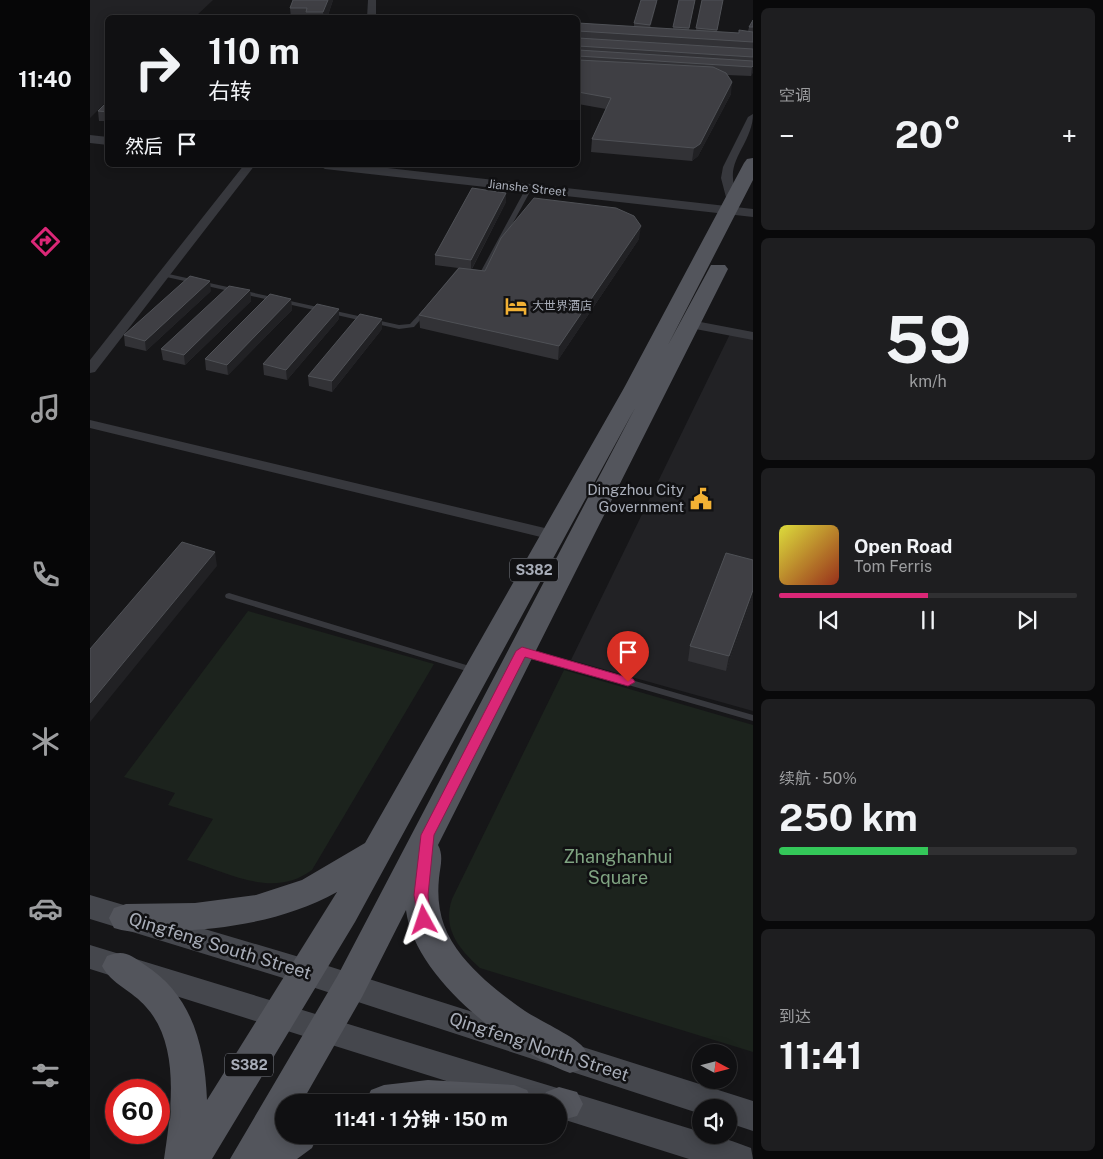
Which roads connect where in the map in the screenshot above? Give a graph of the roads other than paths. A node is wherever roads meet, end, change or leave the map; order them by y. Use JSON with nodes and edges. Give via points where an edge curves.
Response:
{"nodes":[{"id":1,"x":372,"y":0,"type":"edge"},
{"id":2,"x":371,"y":15,"type":"edge"},
{"id":3,"x":753,"y":117,"type":"edge"},
{"id":4,"x":90,"y":139,"type":"edge"},
{"id":5,"x":105,"y":141,"type":"edge"},
{"id":6,"x":753,"y":164,"type":"edge"},
{"id":7,"x":248,"y":167,"type":"edge"},
{"id":8,"x":343,"y":167,"type":"edge"},
{"id":9,"x":529,"y":188,"type":"junction"},
{"id":10,"x":743,"y":207,"type":"edge"},
{"id":11,"x":164,"y":275,"type":"junction"},
{"id":12,"x":469,"y":276,"type":"edge"},
{"id":13,"x":427,"y":308,"type":"edge"},
{"id":14,"x":690,"y":324,"type":"junction"},
{"id":15,"x":753,"y":336,"type":"edge"},
{"id":16,"x":95,"y":354,"type":"edge"},
{"id":17,"x":90,"y":368,"type":"edge"},
{"id":18,"x":90,"y":424,"type":"edge"},
{"id":19,"x":553,"y":535,"type":"junction"},
{"id":20,"x":229,"y":596,"type":"dead end"},
{"id":21,"x":522,"y":651,"type":"junction"},
{"id":22,"x":477,"y":672,"type":"junction"},
{"id":23,"x":753,"y":718,"type":"edge"},
{"id":24,"x":428,"y":835,"type":"junction"},
{"id":25,"x":378,"y":849,"type":"junction"},
{"id":26,"x":90,"y":907,"type":"edge"},
{"id":27,"x":126,"y":918,"type":"junction"},
{"id":28,"x":105,"y":961,"type":"edge"},
{"id":29,"x":306,"y":972,"type":"junction"},
{"id":30,"x":350,"y":986,"type":"junction"},
{"id":31,"x":279,"y":1016,"type":"junction"},
{"id":32,"x":324,"y":1030,"type":"junction"},
{"id":33,"x":570,"y":1057,"type":"junction"},
{"id":34,"x":528,"y":1094,"type":"edge"},
{"id":35,"x":700,"y":1099,"type":"edge"},
{"id":36,"x":567,"y":1106,"type":"edge"},
{"id":37,"x":737,"y":1111,"type":"edge"},
{"id":38,"x":753,"y":1116,"type":"edge"},
{"id":39,"x":287,"y":1144,"type":"edge"},
{"id":40,"x":182,"y":1159,"type":"edge"},
{"id":41,"x":191,"y":1159,"type":"edge"},
{"id":42,"x":249,"y":1159,"type":"edge"},
{"id":43,"x":267,"y":1159,"type":"edge"},
{"id":44,"x":739,"y":1159,"type":"edge"}],
"edges":[{"from":1,"to":2,"type":"street"},
{"from":3,"to":10,"type":"street","via":[[728,167],[728,178]]},
{"from":4,"to":5,"type":"street"},
{"from":6,"to":10,"type":"main road","number":"S382"},
{"from":7,"to":11,"type":"street"},
{"from":8,"to":9,"type":"street","name":"Jianshe Street"},
{"from":9,"to":10,"type":"street","name":"Jianshe Street"},
{"from":9,"to":12,"type":"lane","via":[[482,274]]},
{"from":10,"to":14,"type":"main road","number":"S382"},
{"from":10,"to":19,"type":"main road","number":"S382","via":[[635,388]]},
{"from":11,"to":13,"type":"lane","via":[[399,327],[412,326]]},
{"from":11,"to":16,"type":"street"},
{"from":14,"to":15,"type":"street"},
{"from":14,"to":21,"type":"main road","number":"S382"},
{"from":16,"to":17,"type":"street"},
{"from":18,"to":19,"type":"street"},
{"from":19,"to":22,"type":"main road","number":"S382"},
{"from":20,"to":22,"type":"lane"},
{"from":21,"to":23,"type":"lane"},
{"from":21,"to":24,"type":"main road","number":"S382"},
{"from":22,"to":25,"type":"main road","number":"S382"},
{"from":24,"to":30,"type":"main road","number":"S382"},
{"from":24,"to":33,"type":"main road","via":[[421,895],[424,920],[447,966],[474,994]]},
{"from":25,"to":27,"type":"main road","via":[[330,882],[256,911],[196,917]]},
{"from":25,"to":29,"type":"main road","number":"S382"},
{"from":26,"to":27,"type":"main road","name":"Qingfeng South Street"},
{"from":27,"to":29,"type":"main road","name":"Qingfeng South Street"},
{"from":28,"to":31,"type":"main road"},
{"from":28,"to":40,"type":"main road","via":[[144,983],[166,1005],[178,1032],[187,1069],[189,1099]]},
{"from":29,"to":30,"type":"main road","name":"Qingfeng South Street"},
{"from":29,"to":31,"type":"main road","number":"S382"},
{"from":30,"to":32,"type":"main road","number":"S382"},
{"from":30,"to":33,"type":"main road","name":"Qingfeng North Street"},
{"from":31,"to":32,"type":"main road"},
{"from":31,"to":41,"type":"main road","number":"S382"},
{"from":32,"to":34,"type":"main road"},
{"from":32,"to":42,"type":"main road","number":"S382"},
{"from":33,"to":35,"type":"main road","name":"Qingfeng North Street"},
{"from":36,"to":44,"type":"main road"},
{"from":37,"to":38,"type":"main road","name":"Qingfeng North Street"},
{"from":39,"to":43,"type":"main road"}]}
